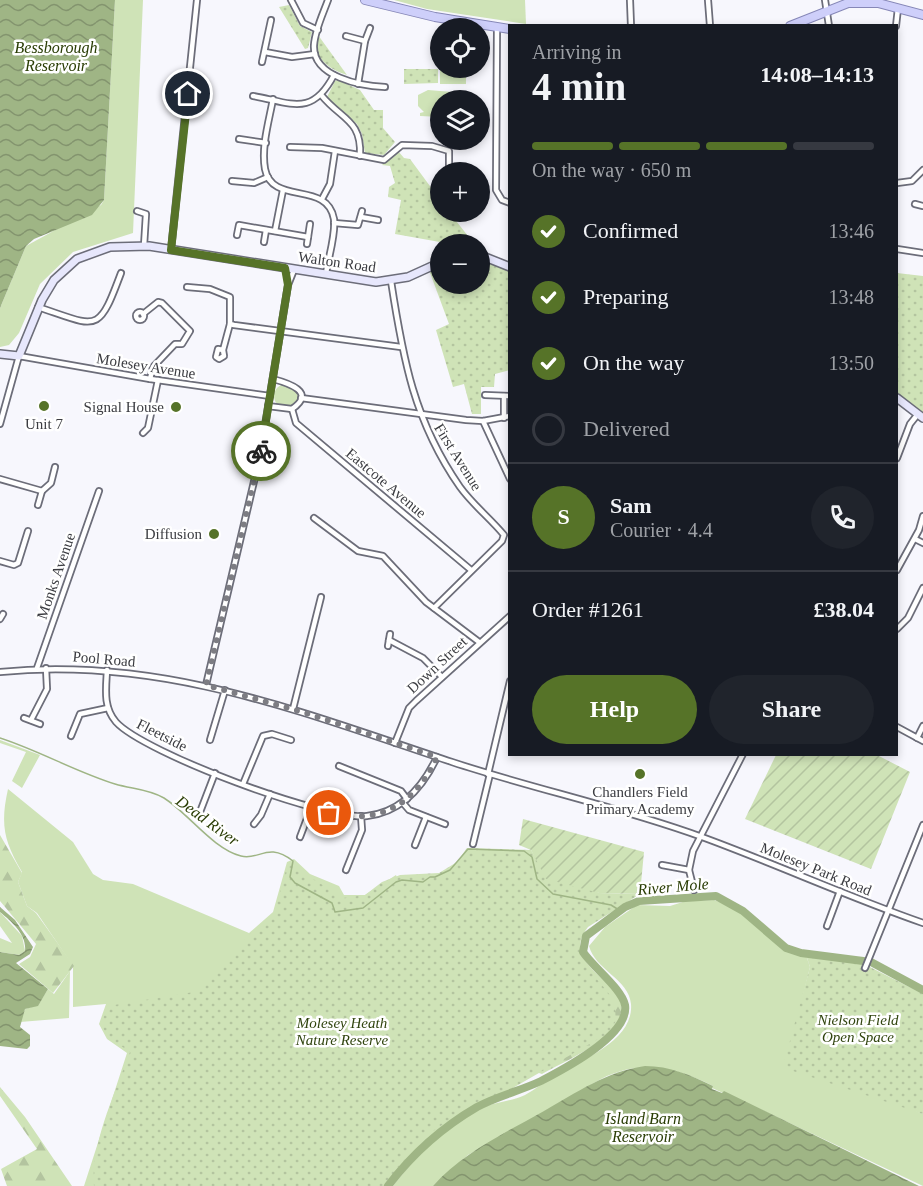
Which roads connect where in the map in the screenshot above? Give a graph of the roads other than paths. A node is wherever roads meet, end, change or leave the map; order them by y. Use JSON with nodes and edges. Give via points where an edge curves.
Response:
{"nodes":[{"id":1,"x":197,"y":0,"type":"edge"},
{"id":2,"x":291,"y":0,"type":"edge"},
{"id":3,"x":328,"y":0,"type":"edge"},
{"id":4,"x":365,"y":0,"type":"edge"},
{"id":5,"x":630,"y":0,"type":"edge"},
{"id":6,"x":708,"y":0,"type":"edge"},
{"id":7,"x":825,"y":0,"type":"edge"},
{"id":8,"x":848,"y":1,"type":"edge"},
{"id":9,"x":895,"y":5,"type":"edge"},
{"id":10,"x":825,"y":12,"type":"junction"},
{"id":11,"x":923,"y":15,"type":"edge"},
{"id":12,"x":271,"y":20,"type":"dead end"},
{"id":13,"x":632,"y":24,"type":"edge"},
{"id":14,"x":710,"y":24,"type":"edge"},
{"id":15,"x":795,"y":24,"type":"edge"},
{"id":16,"x":828,"y":24,"type":"edge"},
{"id":17,"x":896,"y":24,"type":"edge"},
{"id":18,"x":370,"y":28,"type":"dead end"},
{"id":19,"x":497,"y":28,"type":"junction"},
{"id":20,"x":508,"y":29,"type":"edge"},
{"id":21,"x":318,"y":30,"type":"junction"},
{"id":22,"x":346,"y":36,"type":"dead end"},
{"id":23,"x":365,"y":41,"type":"junction"},
{"id":24,"x":266,"y":52,"type":"junction"},
{"id":25,"x":315,"y":54,"type":"junction"},
{"id":26,"x":262,"y":62,"type":"dead end"},
{"id":27,"x":334,"y":75,"type":"junction"},
{"id":28,"x":358,"y":84,"type":"junction"},
{"id":29,"x":384,"y":87,"type":"dead end"},
{"id":30,"x":253,"y":96,"type":"dead end"},
{"id":31,"x":322,"y":96,"type":"junction"},
{"id":32,"x":273,"y":99,"type":"junction"},
{"id":33,"x":239,"y":139,"type":"dead end"},
{"id":34,"x":266,"y":143,"type":"junction"},
{"id":35,"x":290,"y":147,"type":"dead end"},
{"id":36,"x":334,"y":151,"type":"junction"},
{"id":37,"x":360,"y":156,"type":"junction"},
{"id":38,"x":450,"y":162,"type":"edge"},
{"id":39,"x":923,"y":170,"type":"edge"},
{"id":40,"x":268,"y":177,"type":"junction"},
{"id":41,"x":232,"y":181,"type":"dead end"},
{"id":42,"x":898,"y":183,"type":"edge"},
{"id":43,"x":283,"y":190,"type":"junction"},
{"id":44,"x":322,"y":199,"type":"junction"},
{"id":45,"x":508,"y":202,"type":"edge"},
{"id":46,"x":915,"y":204,"type":"dead end"},
{"id":47,"x":923,"y":206,"type":"edge"},
{"id":48,"x":137,"y":211,"type":"dead end"},
{"id":49,"x":362,"y":211,"type":"dead end"},
{"id":50,"x":361,"y":217,"type":"junction"},
{"id":51,"x":378,"y":220,"type":"dead end"},
{"id":52,"x":334,"y":223,"type":"junction"},
{"id":53,"x":310,"y":224,"type":"dead end"},
{"id":54,"x":266,"y":230,"type":"junction"},
{"id":55,"x":275,"y":231,"type":"junction"},
{"id":56,"x":237,"y":235,"type":"dead end"},
{"id":57,"x":308,"y":237,"type":"junction"},
{"id":58,"x":264,"y":242,"type":"dead end"},
{"id":59,"x":307,"y":244,"type":"dead end"},
{"id":60,"x":144,"y":246,"type":"junction"},
{"id":61,"x":898,"y":249,"type":"edge"},
{"id":62,"x":171,"y":250,"type":"junction"},
{"id":63,"x":923,"y":253,"type":"edge"},
{"id":64,"x":490,"y":259,"type":"edge"},
{"id":65,"x":508,"y":266,"type":"edge"},
{"id":66,"x":430,"y":267,"type":"edge"},
{"id":67,"x":285,"y":268,"type":"junction"},
{"id":68,"x":294,"y":270,"type":"junction"},
{"id":69,"x":121,"y":273,"type":"dead end"},
{"id":70,"x":326,"y":276,"type":"junction"},
{"id":71,"x":392,"y":281,"type":"junction"},
{"id":72,"x":288,"y":285,"type":"junction"},
{"id":73,"x":187,"y":287,"type":"dead end"},
{"id":74,"x":38,"y":307,"type":"junction"},
{"id":75,"x":143,"y":314,"type":"dead end"},
{"id":76,"x":230,"y":324,"type":"junction"},
{"id":77,"x":282,"y":332,"type":"junction"},
{"id":78,"x":401,"y":347,"type":"junction"},
{"id":79,"x":223,"y":350,"type":"dead end"},
{"id":80,"x":0,"y":354,"type":"edge"},
{"id":81,"x":19,"y":356,"type":"junction"},
{"id":82,"x":150,"y":379,"type":"junction"},
{"id":83,"x":158,"y":380,"type":"junction"},
{"id":84,"x":273,"y":380,"type":"junction"},
{"id":85,"x":485,"y":395,"type":"dead end"},
{"id":86,"x":270,"y":396,"type":"junction"},
{"id":87,"x":507,"y":396,"type":"edge"},
{"id":88,"x":301,"y":398,"type":"junction"},
{"id":89,"x":898,"y":399,"type":"edge"},
{"id":90,"x":268,"y":406,"type":"junction"},
{"id":91,"x":292,"y":409,"type":"junction"},
{"id":92,"x":419,"y":414,"type":"junction"},
{"id":93,"x":508,"y":416,"type":"edge"},
{"id":94,"x":920,"y":416,"type":"edge"},
{"id":95,"x":504,"y":417,"type":"junction"},
{"id":96,"x":483,"y":421,"type":"junction"},
{"id":97,"x":0,"y":424,"type":"edge"},
{"id":98,"x":143,"y":433,"type":"dead end"},
{"id":99,"x":898,"y":455,"type":"edge"},
{"id":100,"x":55,"y":467,"type":"dead end"},
{"id":101,"x":508,"y":475,"type":"edge"},
{"id":102,"x":0,"y":479,"type":"edge"},
{"id":103,"x":42,"y":491,"type":"junction"},
{"id":104,"x":99,"y":491,"type":"dead end"},
{"id":105,"x":38,"y":505,"type":"dead end"},
{"id":106,"x":923,"y":516,"type":"edge"},
{"id":107,"x":314,"y":518,"type":"dead end"},
{"id":108,"x":28,"y":531,"type":"dead end"},
{"id":109,"x":915,"y":539,"type":"junction"},
{"id":110,"x":923,"y":543,"type":"edge"},
{"id":111,"x":0,"y":561,"type":"edge"},
{"id":112,"x":898,"y":568,"type":"edge"},
{"id":113,"x":471,"y":570,"type":"junction"},
{"id":114,"x":923,"y":588,"type":"edge"},
{"id":115,"x":321,"y":597,"type":"dead end"},
{"id":116,"x":434,"y":608,"type":"junction"},
{"id":117,"x":508,"y":618,"type":"edge"},
{"id":118,"x":898,"y":628,"type":"edge"},
{"id":119,"x":479,"y":642,"type":"junction"},
{"id":120,"x":388,"y":646,"type":"dead end"},
{"id":121,"x":37,"y":668,"type":"junction"},
{"id":122,"x":46,"y":668,"type":"junction"},
{"id":123,"x":107,"y":670,"type":"junction"},
{"id":124,"x":0,"y":672,"type":"edge"},
{"id":125,"x":442,"y":677,"type":"junction"},
{"id":126,"x":206,"y":685,"type":"junction"},
{"id":127,"x":225,"y":690,"type":"junction"},
{"id":128,"x":508,"y":690,"type":"edge"},
{"id":129,"x":108,"y":708,"type":"junction"},
{"id":130,"x":293,"y":709,"type":"junction"},
{"id":131,"x":24,"y":718,"type":"dead end"},
{"id":132,"x":31,"y":720,"type":"junction"},
{"id":133,"x":40,"y":724,"type":"dead end"},
{"id":134,"x":923,"y":726,"type":"edge"},
{"id":135,"x":898,"y":728,"type":"edge"},
{"id":136,"x":71,"y":736,"type":"dead end"},
{"id":137,"x":920,"y":739,"type":"edge"},
{"id":138,"x":210,"y":740,"type":"dead end"},
{"id":139,"x":291,"y":740,"type":"dead end"},
{"id":140,"x":395,"y":743,"type":"junction"},
{"id":141,"x":742,"y":756,"type":"edge"},
{"id":142,"x":437,"y":757,"type":"junction"},
{"id":143,"x":339,"y":766,"type":"dead end"},
{"id":144,"x":215,"y":773,"type":"junction"},
{"id":145,"x":489,"y":774,"type":"junction"},
{"id":146,"x":243,"y":784,"type":"junction"},
{"id":147,"x":270,"y":794,"type":"junction"},
{"id":148,"x":405,"y":801,"type":"junction"},
{"id":149,"x":311,"y":808,"type":"junction"},
{"id":150,"x":200,"y":812,"type":"dead end"},
{"id":151,"x":361,"y":816,"type":"junction"},
{"id":152,"x":426,"y":817,"type":"junction"},
{"id":153,"x":254,"y":824,"type":"dead end"},
{"id":154,"x":445,"y":824,"type":"dead end"},
{"id":155,"x":923,"y":825,"type":"edge"},
{"id":156,"x":700,"y":836,"type":"junction"},
{"id":157,"x":300,"y":837,"type":"dead end"},
{"id":158,"x":473,"y":844,"type":"dead end"},
{"id":159,"x":415,"y":845,"type":"dead end"},
{"id":160,"x":662,"y":865,"type":"dead end"},
{"id":161,"x":346,"y":870,"type":"dead end"},
{"id":162,"x":689,"y":870,"type":"junction"},
{"id":163,"x":694,"y":890,"type":"dead end"},
{"id":164,"x":840,"y":891,"type":"junction"},
{"id":165,"x":887,"y":911,"type":"junction"},
{"id":166,"x":923,"y":923,"type":"edge"},
{"id":167,"x":827,"y":926,"type":"dead end"},
{"id":168,"x":865,"y":967,"type":"dead end"}],
"edges":[{"from":1,"to":62,"type":"street"},
{"from":2,"to":21,"type":"street","via":[[303,23]]},
{"from":3,"to":21,"type":"street"},
{"from":4,"to":19,"type":"main road"},
{"from":5,"to":13,"type":"street"},
{"from":6,"to":14,"type":"street"},
{"from":7,"to":10,"type":"street"},
{"from":8,"to":9,"type":"main road"},
{"from":8,"to":10,"type":"main road"},
{"from":9,"to":11,"type":"main road"},
{"from":9,"to":17,"type":"street"},
{"from":10,"to":15,"type":"main road"},
{"from":10,"to":16,"type":"street"},
{"from":12,"to":24,"type":"street"},
{"from":18,"to":23,"type":"street"},
{"from":19,"to":20,"type":"main road"},
{"from":19,"to":45,"type":"street","via":[[496,190]]},
{"from":21,"to":25,"type":"street"},
{"from":22,"to":23,"type":"street"},
{"from":23,"to":28,"type":"street"},
{"from":24,"to":25,"type":"street","via":[[292,57]]},
{"from":24,"to":26,"type":"street"},
{"from":25,"to":27,"type":"street","via":[[320,64]]},
{"from":27,"to":28,"type":"street"},
{"from":27,"to":31,"type":"street"},
{"from":28,"to":29,"type":"street"},
{"from":30,"to":32,"type":"street"},
{"from":31,"to":32,"type":"street","via":[[303,104]]},
{"from":31,"to":37,"type":"street","via":[[356,128],[361,140]]},
{"from":32,"to":34,"type":"street"},
{"from":33,"to":34,"type":"street"},
{"from":34,"to":40,"type":"street"},
{"from":35,"to":36,"type":"street"},
{"from":36,"to":37,"type":"street"},
{"from":36,"to":44,"type":"street","via":[[330,184]]},
{"from":37,"to":38,"type":"street","via":[[384,160],[406,144],[443,148],[449,152]]},
{"from":39,"to":42,"type":"street","via":[[912,181]]},
{"from":40,"to":41,"type":"street","via":[[254,183]]},
{"from":40,"to":43,"type":"street"},
{"from":43,"to":44,"type":"street"},
{"from":43,"to":55,"type":"street"},
{"from":44,"to":52,"type":"street"},
{"from":46,"to":47,"type":"street"},
{"from":48,"to":60,"type":"street","via":[[146,214]]},
{"from":49,"to":50,"type":"street"},
{"from":50,"to":51,"type":"street"},
{"from":50,"to":52,"type":"street","via":[[355,226]]},
{"from":52,"to":70,"type":"street"},
{"from":53,"to":57,"type":"street"},
{"from":54,"to":55,"type":"street"},
{"from":54,"to":56,"type":"street","via":[[239,225]]},
{"from":54,"to":58,"type":"street"},
{"from":55,"to":57,"type":"street"},
{"from":57,"to":59,"type":"street"},
{"from":60,"to":62,"type":"main road","name":"Walton Road"},
{"from":60,"to":74,"type":"main road","name":"Walton Road","via":[[110,247],[77,259],[50,284]]},
{"from":61,"to":63,"type":"street"},
{"from":62,"to":67,"type":"main road","name":"Walton Road"},
{"from":64,"to":65,"type":"main road"},
{"from":66,"to":71,"type":"main road","name":"Walton Road"},
{"from":67,"to":68,"type":"main road","name":"Walton Road"},
{"from":67,"to":72,"type":"street"},
{"from":68,"to":70,"type":"main road","name":"Walton Road"},
{"from":68,"to":72,"type":"street"},
{"from":69,"to":74,"type":"street","via":[[106,312],[95,321],[85,323]]},
{"from":70,"to":71,"type":"main road","name":"Walton Road"},
{"from":71,"to":78,"type":"street","name":"First Avenue"},
{"from":72,"to":77,"type":"street"},
{"from":73,"to":76,"type":"street","via":[[230,297]]},
{"from":74,"to":81,"type":"main road","name":"Walton Road"},
{"from":75,"to":82,"type":"street","via":[[162,303],[190,331],[182,344],[175,344],[153,367]]},
{"from":76,"to":77,"type":"street"},
{"from":76,"to":79,"type":"street"},
{"from":77,"to":78,"type":"street"},
{"from":77,"to":84,"type":"street"},
{"from":78,"to":92,"type":"street","name":"First Avenue"},
{"from":80,"to":81,"type":"main road"},
{"from":81,"to":82,"type":"street","name":"Molesey Avenue"},
{"from":81,"to":97,"type":"street"},
{"from":82,"to":83,"type":"street","name":"Molesey Avenue"},
{"from":83,"to":86,"type":"street","name":"Molesey Avenue"},
{"from":83,"to":98,"type":"street","via":[[148,428]]},
{"from":84,"to":86,"type":"street"},
{"from":84,"to":88,"type":"street","via":[[293,384]]},
{"from":85,"to":87,"type":"street"},
{"from":86,"to":90,"type":"street"},
{"from":87,"to":95,"type":"street"},
{"from":88,"to":91,"type":"street"},
{"from":88,"to":92,"type":"street"},
{"from":89,"to":94,"type":"main road"},
{"from":90,"to":91,"type":"street"},
{"from":90,"to":126,"type":"street","via":[[260,456]]},
{"from":91,"to":113,"type":"street","name":"Eastcote Avenue","via":[[296,423]]},
{"from":92,"to":96,"type":"street"},
{"from":92,"to":113,"type":"street","name":"First Avenue","via":[[462,489],[504,535],[502,542]]},
{"from":93,"to":95,"type":"street"},
{"from":94,"to":99,"type":"street","via":[[910,424]]},
{"from":95,"to":96,"type":"street"},
{"from":96,"to":101,"type":"street"},
{"from":100,"to":103,"type":"street","via":[[51,483]]},
{"from":102,"to":103,"type":"street"},
{"from":103,"to":105,"type":"street"},
{"from":104,"to":121,"type":"street","name":"Monks Avenue"},
{"from":106,"to":109,"type":"street"},
{"from":107,"to":116,"type":"street","via":[[358,551],[383,556]]},
{"from":108,"to":111,"type":"street","via":[[18,563]]},
{"from":109,"to":110,"type":"street"},
{"from":109,"to":112,"type":"street"},
{"from":113,"to":116,"type":"street","name":"First Avenue"},
{"from":114,"to":118,"type":"street","via":[[908,618]]},
{"from":115,"to":130,"type":"street"},
{"from":116,"to":119,"type":"street"},
{"from":117,"to":119,"type":"street","name":"Down Street"},
{"from":119,"to":125,"type":"street","name":"Down Street"},
{"from":120,"to":125,"type":"street","via":[[390,637],[424,658]]},
{"from":121,"to":122,"type":"street","name":"Pool Road"},
{"from":121,"to":124,"type":"street","name":"Pool Road"},
{"from":122,"to":123,"type":"street","name":"Pool Road"},
{"from":122,"to":132,"type":"street","via":[[47,689]]},
{"from":123,"to":126,"type":"street","name":"Pool Road"},
{"from":123,"to":129,"type":"street"},
{"from":125,"to":140,"type":"street","name":"Down Street","via":[[409,708]]},
{"from":126,"to":127,"type":"street","name":"Pool Road"},
{"from":127,"to":130,"type":"street","name":"Pool Road"},
{"from":127,"to":138,"type":"street"},
{"from":128,"to":145,"type":"street"},
{"from":129,"to":136,"type":"street","via":[[80,714]]},
{"from":129,"to":144,"type":"street","name":"Fleetside","via":[[115,721],[135,737]]},
{"from":130,"to":140,"type":"street","name":"Pool Road"},
{"from":131,"to":132,"type":"street"},
{"from":132,"to":133,"type":"street"},
{"from":134,"to":137,"type":"street"},
{"from":135,"to":137,"type":"street"},
{"from":139,"to":146,"type":"street","via":[[272,734],[263,736]]},
{"from":140,"to":142,"type":"street","name":"Pool Road"},
{"from":141,"to":156,"type":"street"},
{"from":142,"to":145,"type":"street","name":"Molesey Park Road"},
{"from":142,"to":148,"type":"street","name":"Fleetside","via":[[424,782]]},
{"from":143,"to":148,"type":"street","via":[[401,791]]},
{"from":144,"to":146,"type":"street","name":"Fleetside"},
{"from":144,"to":150,"type":"street"},
{"from":145,"to":156,"type":"street","name":"Molesey Park Road"},
{"from":145,"to":158,"type":"street"},
{"from":146,"to":147,"type":"street","name":"Fleetside"},
{"from":147,"to":149,"type":"street","name":"Fleetside"},
{"from":147,"to":153,"type":"street"},
{"from":148,"to":151,"type":"street","name":"Fleetside","via":[[386,812]]},
{"from":148,"to":152,"type":"street","via":[[410,810]]},
{"from":149,"to":151,"type":"street","name":"Fleetside","via":[[342,816]]},
{"from":149,"to":157,"type":"street"},
{"from":151,"to":161,"type":"street","via":[[362,830]]},
{"from":152,"to":154,"type":"street"},
{"from":152,"to":159,"type":"street"},
{"from":155,"to":165,"type":"street"},
{"from":156,"to":162,"type":"street"},
{"from":156,"to":164,"type":"street","name":"Molesey Park Road"},
{"from":160,"to":162,"type":"street"},
{"from":162,"to":163,"type":"street"},
{"from":164,"to":165,"type":"street","name":"Molesey Park Road"},
{"from":164,"to":167,"type":"street"},
{"from":165,"to":166,"type":"street","name":"Molesey Park Road"},
{"from":165,"to":168,"type":"street"}]}
